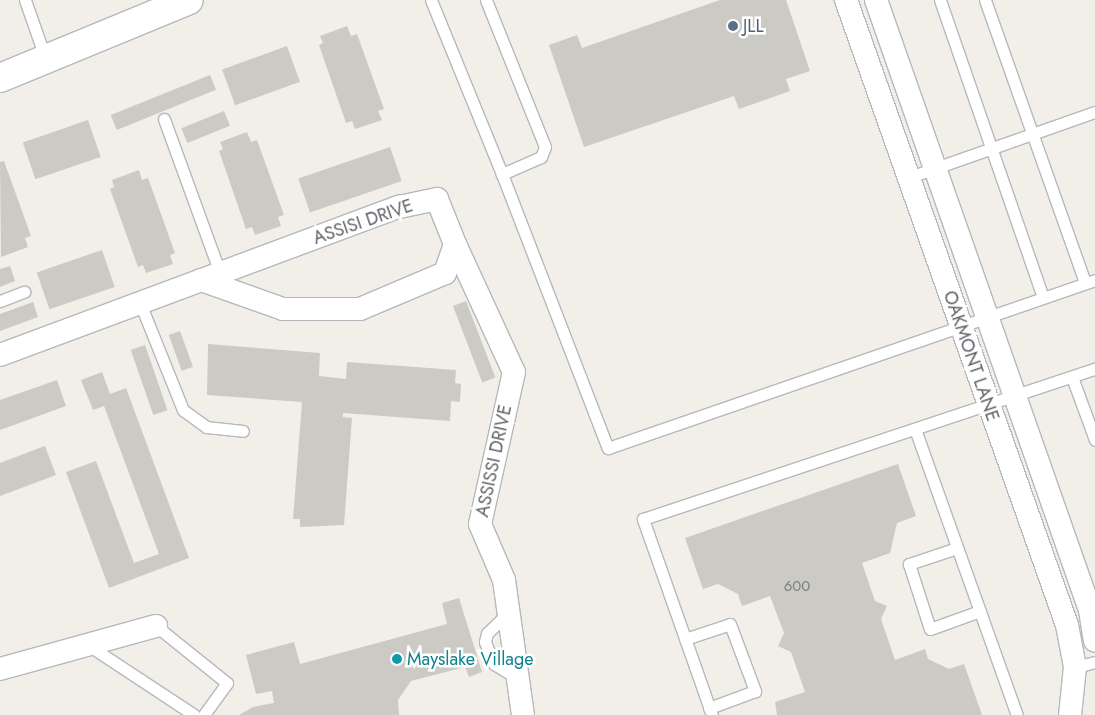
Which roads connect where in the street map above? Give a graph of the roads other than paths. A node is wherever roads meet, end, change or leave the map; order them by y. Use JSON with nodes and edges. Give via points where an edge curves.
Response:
{"nodes":[{"id":1,"x":25,"y":0,"type":"edge"},
{"id":2,"x":188,"y":0,"type":"edge"},
{"id":3,"x":431,"y":0,"type":"edge"},
{"id":4,"x":486,"y":0,"type":"edge"},
{"id":5,"x":846,"y":0,"type":"edge"},
{"id":6,"x":876,"y":0,"type":"edge"},
{"id":7,"x":940,"y":0,"type":"edge"},
{"id":8,"x":985,"y":0,"type":"edge"},
{"id":9,"x":46,"y":60,"type":"junction"},
{"id":10,"x":0,"y":78,"type":"edge"},
{"id":11,"x":1095,"y":112,"type":"edge"},
{"id":12,"x":164,"y":119,"type":"dead end"},
{"id":13,"x":1032,"y":134,"type":"junction"},
{"id":14,"x":990,"y":150,"type":"junction"},
{"id":15,"x":934,"y":169,"type":"junction"},
{"id":16,"x":502,"y":174,"type":"junction"},
{"id":17,"x":910,"y":177,"type":"junction"},
{"id":18,"x":455,"y":244,"type":"junction"},
{"id":19,"x":211,"y":277,"type":"junction"},
{"id":20,"x":1090,"y":281,"type":"edge"},
{"id":21,"x":24,"y":292,"type":"dead end"},
{"id":22,"x":1043,"y":297,"type":"junction"},
{"id":23,"x":0,"y":301,"type":"edge"},
{"id":24,"x":140,"y":303,"type":"junction"},
{"id":25,"x":986,"y":317,"type":"junction"},
{"id":26,"x":962,"y":325,"type":"junction"},
{"id":27,"x":0,"y":355,"type":"edge"},
{"id":28,"x":1095,"y":370,"type":"edge"},
{"id":29,"x":1072,"y":377,"type":"junction"},
{"id":30,"x":1014,"y":396,"type":"junction"},
{"id":31,"x":987,"y":405,"type":"junction"},
{"id":32,"x":915,"y":429,"type":"junction"},
{"id":33,"x":243,"y":432,"type":"dead end"},
{"id":34,"x":1095,"y":440,"type":"edge"},
{"id":35,"x":957,"y":548,"type":"junction"},
{"id":36,"x":511,"y":611,"type":"junction"},
{"id":37,"x":980,"y":611,"type":"junction"},
{"id":38,"x":156,"y":626,"type":"joint"},
{"id":39,"x":685,"y":639,"type":"junction"},
{"id":40,"x":1095,"y":641,"type":"edge"},
{"id":41,"x":87,"y":644,"type":"junction"},
{"id":42,"x":1085,"y":665,"type":"edge"},
{"id":43,"x":0,"y":670,"type":"edge"},
{"id":44,"x":522,"y":680,"type":"junction"},
{"id":45,"x":710,"y":712,"type":"edge"},
{"id":46,"x":194,"y":715,"type":"edge"},
{"id":47,"x":204,"y":715,"type":"edge"},
{"id":48,"x":523,"y":715,"type":"edge"},
{"id":49,"x":1017,"y":715,"type":"edge"},
{"id":50,"x":1070,"y":715,"type":"edge"}],
"edges":[{"from":1,"to":9,"type":"lane"},
{"from":2,"to":9,"type":"street"},
{"from":3,"to":16,"type":"lane"},
{"from":4,"to":16,"type":"lane","via":[[545,147],[542,157]]},
{"from":5,"to":17,"type":"street","name":"OAKMONT LANE"},
{"from":6,"to":15,"type":"street","name":"OAKMONT LANE"},
{"from":7,"to":14,"type":"lane"},
{"from":8,"to":13,"type":"lane"},
{"from":9,"to":10,"type":"street"},
{"from":11,"to":13,"type":"lane"},
{"from":12,"to":19,"type":"lane"},
{"from":13,"to":14,"type":"lane"},
{"from":13,"to":20,"type":"lane"},
{"from":14,"to":15,"type":"lane"},
{"from":14,"to":22,"type":"lane"},
{"from":15,"to":17,"type":"lane"},
{"from":15,"to":25,"type":"street","name":"OAKMONT LANE"},
{"from":16,"to":26,"type":"lane","via":[[608,448]]},
{"from":17,"to":26,"type":"street","name":"OAKMONT LANE"},
{"from":18,"to":19,"type":"street","via":[[445,273],[360,309],[283,309]]},
{"from":18,"to":19,"type":"street","name":"ASSISI DRIVE","via":[[436,199],[399,207]]},
{"from":18,"to":36,"type":"street","name":"ASSISSI DRIVE","via":[[514,372],[480,524],[504,580]]},
{"from":19,"to":24,"type":"street","name":"ASSISI DRIVE"},
{"from":20,"to":22,"type":"lane"},
{"from":21,"to":23,"type":"lane"},
{"from":22,"to":25,"type":"lane"},
{"from":24,"to":27,"type":"street","name":"ASSISI DRIVE"},
{"from":24,"to":33,"type":"lane","via":[[183,410],[206,427]]},
{"from":25,"to":26,"type":"lane"},
{"from":25,"to":30,"type":"street","name":"OAKMONT LANE"},
{"from":26,"to":31,"type":"street","name":"OAKMONT LANE"},
{"from":28,"to":29,"type":"lane"},
{"from":29,"to":30,"type":"lane"},
{"from":29,"to":34,"type":"lane"},
{"from":30,"to":31,"type":"lane"},
{"from":30,"to":40,"type":"street","name":"OAKMONT LANE","via":[[1090,610]]},
{"from":31,"to":32,"type":"lane"},
{"from":31,"to":42,"type":"street","name":"OAKMONT LANE","via":[[1067,625]]},
{"from":32,"to":35,"type":"lane"},
{"from":32,"to":39,"type":"lane","via":[[644,519]]},
{"from":35,"to":37,"type":"lane"},
{"from":35,"to":37,"type":"lane","via":[[908,564],[930,629]]},
{"from":36,"to":44,"type":"street","name":"ASSISSI DRIVE"},
{"from":36,"to":44,"type":"lane","via":[[486,632],[485,642],[494,664]]},
{"from":37,"to":49,"type":"lane"},
{"from":38,"to":41,"type":"street"},
{"from":38,"to":47,"type":"lane","via":[[227,683]]},
{"from":39,"to":45,"type":"lane"},
{"from":39,"to":45,"type":"lane","via":[[730,624],[755,691]]},
{"from":41,"to":43,"type":"street"},
{"from":41,"to":46,"type":"lane"},
{"from":42,"to":50,"type":"street","name":"OAKMONT LANE"},
{"from":44,"to":48,"type":"street","name":"ASSISSI DRIVE"}]}
